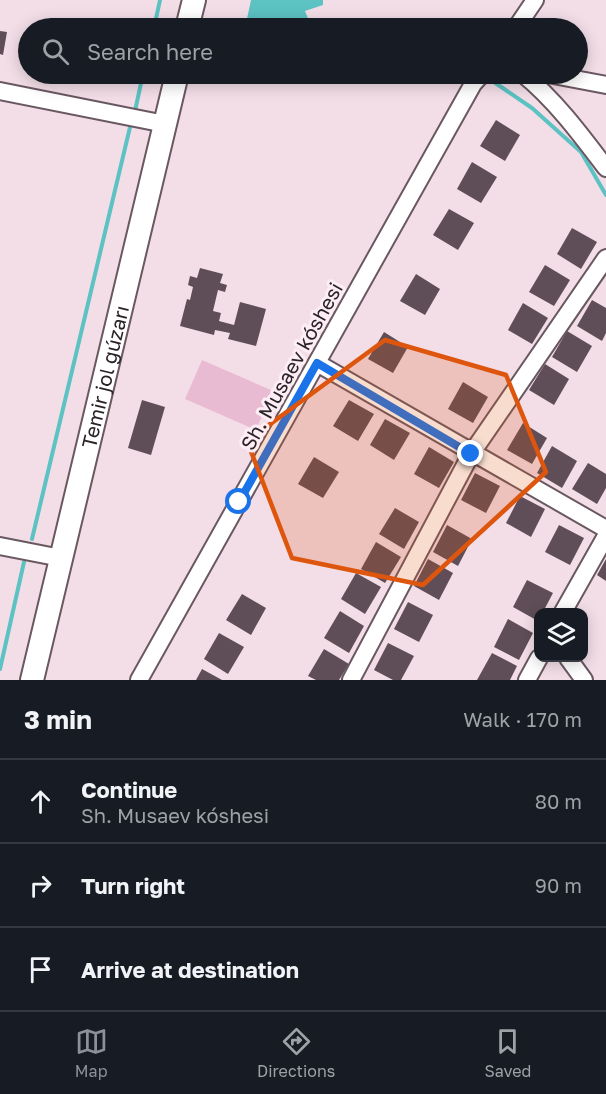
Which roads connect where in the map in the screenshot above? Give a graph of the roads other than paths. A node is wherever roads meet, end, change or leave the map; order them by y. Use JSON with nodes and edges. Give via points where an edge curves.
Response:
{"nodes":[{"id":1,"x":194,"y":0,"type":"edge"},
{"id":2,"x":535,"y":0,"type":"edge"},
{"id":3,"x":190,"y":18,"type":"edge"},
{"id":4,"x":523,"y":18,"type":"edge"},
{"id":5,"x":588,"y":82,"type":"edge"},
{"id":6,"x":175,"y":84,"type":"edge"},
{"id":7,"x":473,"y":84,"type":"edge"},
{"id":8,"x":532,"y":84,"type":"edge"},
{"id":9,"x":606,"y":85,"type":"edge"},
{"id":10,"x":0,"y":91,"type":"edge"},
{"id":11,"x":165,"y":124,"type":"junction"},
{"id":12,"x":606,"y":168,"type":"edge"},
{"id":13,"x":606,"y":258,"type":"edge"},
{"id":14,"x":317,"y":363,"type":"junction"},
{"id":15,"x":471,"y":454,"type":"junction"},
{"id":16,"x":606,"y":529,"type":"edge"},
{"id":17,"x":606,"y":536,"type":"edge"},
{"id":18,"x":0,"y":546,"type":"edge"},
{"id":19,"x":61,"y":558,"type":"junction"},
{"id":20,"x":565,"y":608,"type":"edge"},
{"id":21,"x":535,"y":662,"type":"edge"},
{"id":22,"x":571,"y":662,"type":"edge"},
{"id":23,"x":32,"y":680,"type":"edge"},
{"id":24,"x":139,"y":680,"type":"edge"},
{"id":25,"x":351,"y":680,"type":"edge"},
{"id":26,"x":526,"y":680,"type":"edge"},
{"id":27,"x":584,"y":680,"type":"edge"}],
"edges":[{"from":1,"to":3,"type":"street"},
{"from":2,"to":4,"type":"street"},
{"from":5,"to":9,"type":"street"},
{"from":6,"to":11,"type":"street","name":"Temir jol gúzarı"},
{"from":7,"to":14,"type":"street","name":"Sh. Musaev kóshesi"},
{"from":8,"to":12,"type":"street"},
{"from":10,"to":11,"type":"street"},
{"from":11,"to":19,"type":"street","name":"Temir jol gúzarı"},
{"from":13,"to":15,"type":"street"},
{"from":14,"to":15,"type":"street"},
{"from":14,"to":24,"type":"street","name":"Sh. Musaev kóshesi"},
{"from":15,"to":16,"type":"street"},
{"from":15,"to":25,"type":"street"},
{"from":17,"to":20,"type":"street"},
{"from":18,"to":19,"type":"street"},
{"from":19,"to":23,"type":"street","name":"Temir jol gúzarı"},
{"from":21,"to":26,"type":"street"},
{"from":22,"to":27,"type":"street"}]}
